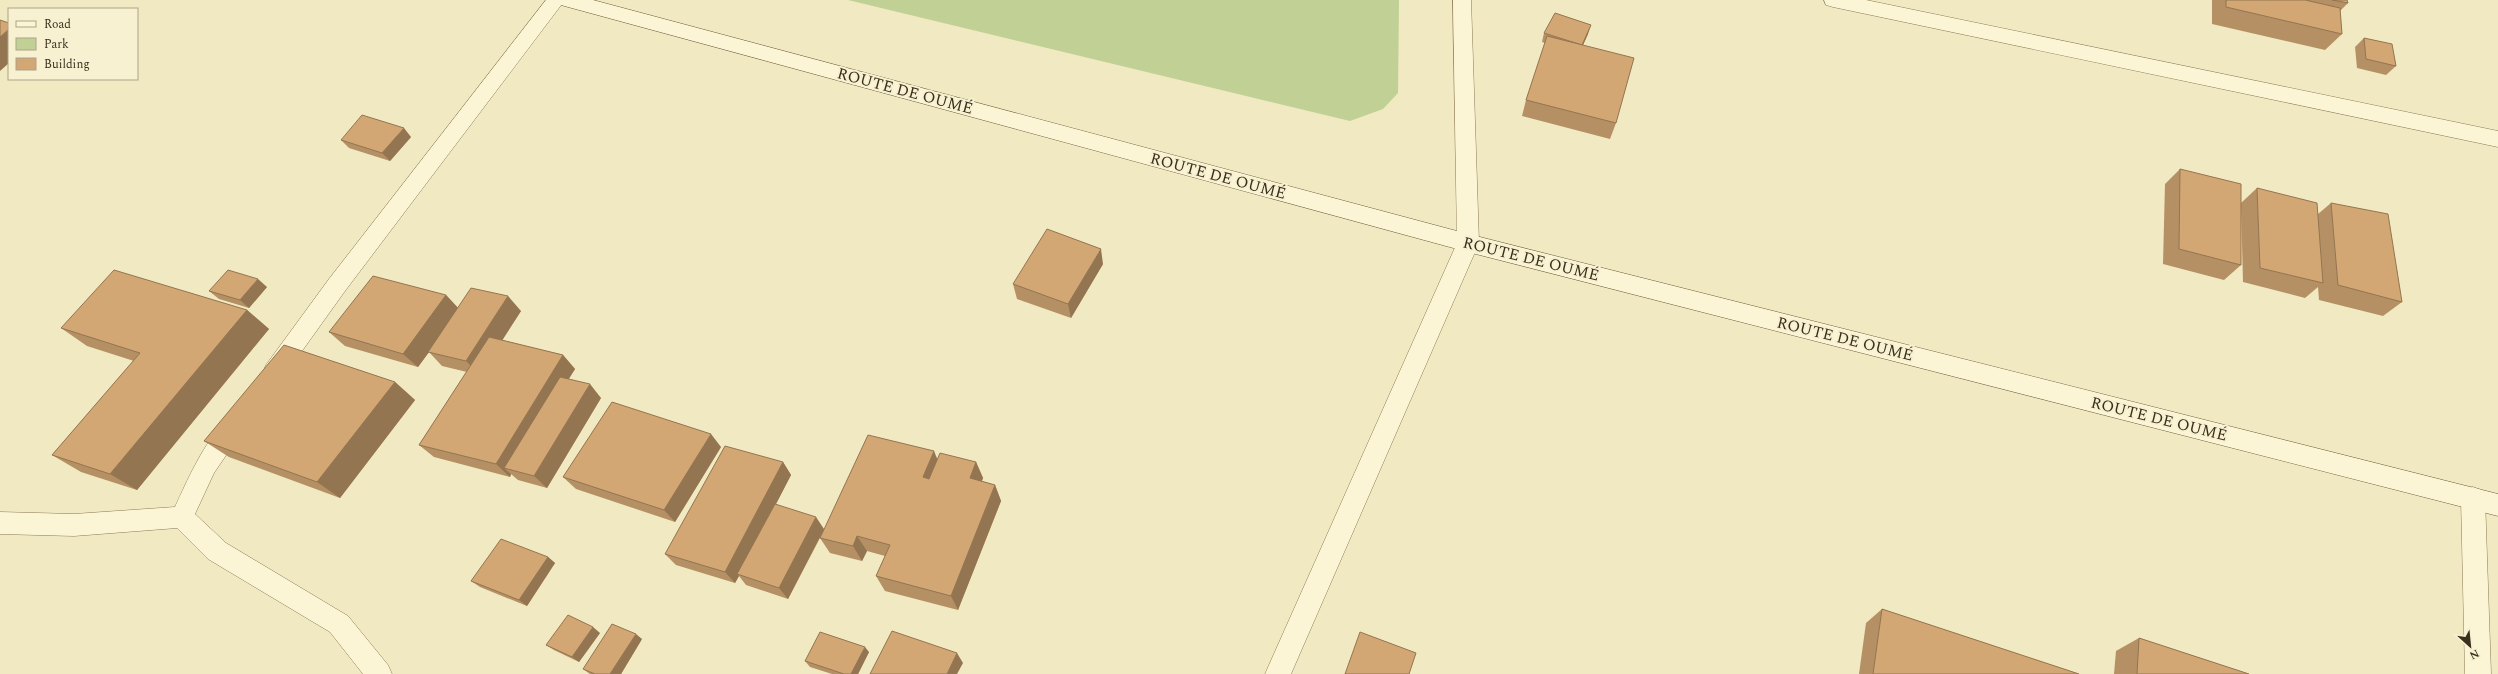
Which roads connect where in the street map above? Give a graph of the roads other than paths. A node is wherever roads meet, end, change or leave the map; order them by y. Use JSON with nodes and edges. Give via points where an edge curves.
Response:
{"nodes":[{"id":1,"x":556,"y":0,"type":"edge"},
{"id":2,"x":568,"y":0,"type":"edge"},
{"id":3,"x":1462,"y":0,"type":"edge"},
{"id":4,"x":1833,"y":0,"type":"edge"},
{"id":5,"x":2498,"y":139,"type":"edge"},
{"id":6,"x":1468,"y":243,"type":"junction"},
{"id":7,"x":262,"y":388,"type":"edge"},
{"id":8,"x":248,"y":408,"type":"edge"},
{"id":9,"x":2473,"y":498,"type":"junction"},
{"id":10,"x":2498,"y":505,"type":"edge"},
{"id":11,"x":182,"y":517,"type":"junction"},
{"id":12,"x":0,"y":523,"type":"edge"},
{"id":13,"x":379,"y":674,"type":"edge"},
{"id":14,"x":1278,"y":674,"type":"edge"},
{"id":15,"x":2478,"y":674,"type":"edge"}],
"edges":[{"from":1,"to":7,"type":"main road","via":[[337,285]]},
{"from":2,"to":6,"type":"main road","name":"ROUTE DE OUMÉ"},
{"from":3,"to":6,"type":"main road"},
{"from":4,"to":5,"type":"main road"},
{"from":6,"to":9,"type":"main road","name":"ROUTE DE OUMÉ"},
{"from":6,"to":14,"type":"main road"},
{"from":8,"to":11,"type":"main road","via":[[206,466]]},
{"from":9,"to":10,"type":"main road","name":"ROUTE DE OUMÉ"},
{"from":9,"to":15,"type":"main road"},
{"from":11,"to":12,"type":"main road","via":[[74,525]]},
{"from":11,"to":13,"type":"main road","via":[[217,551],[339,624]]}]}
